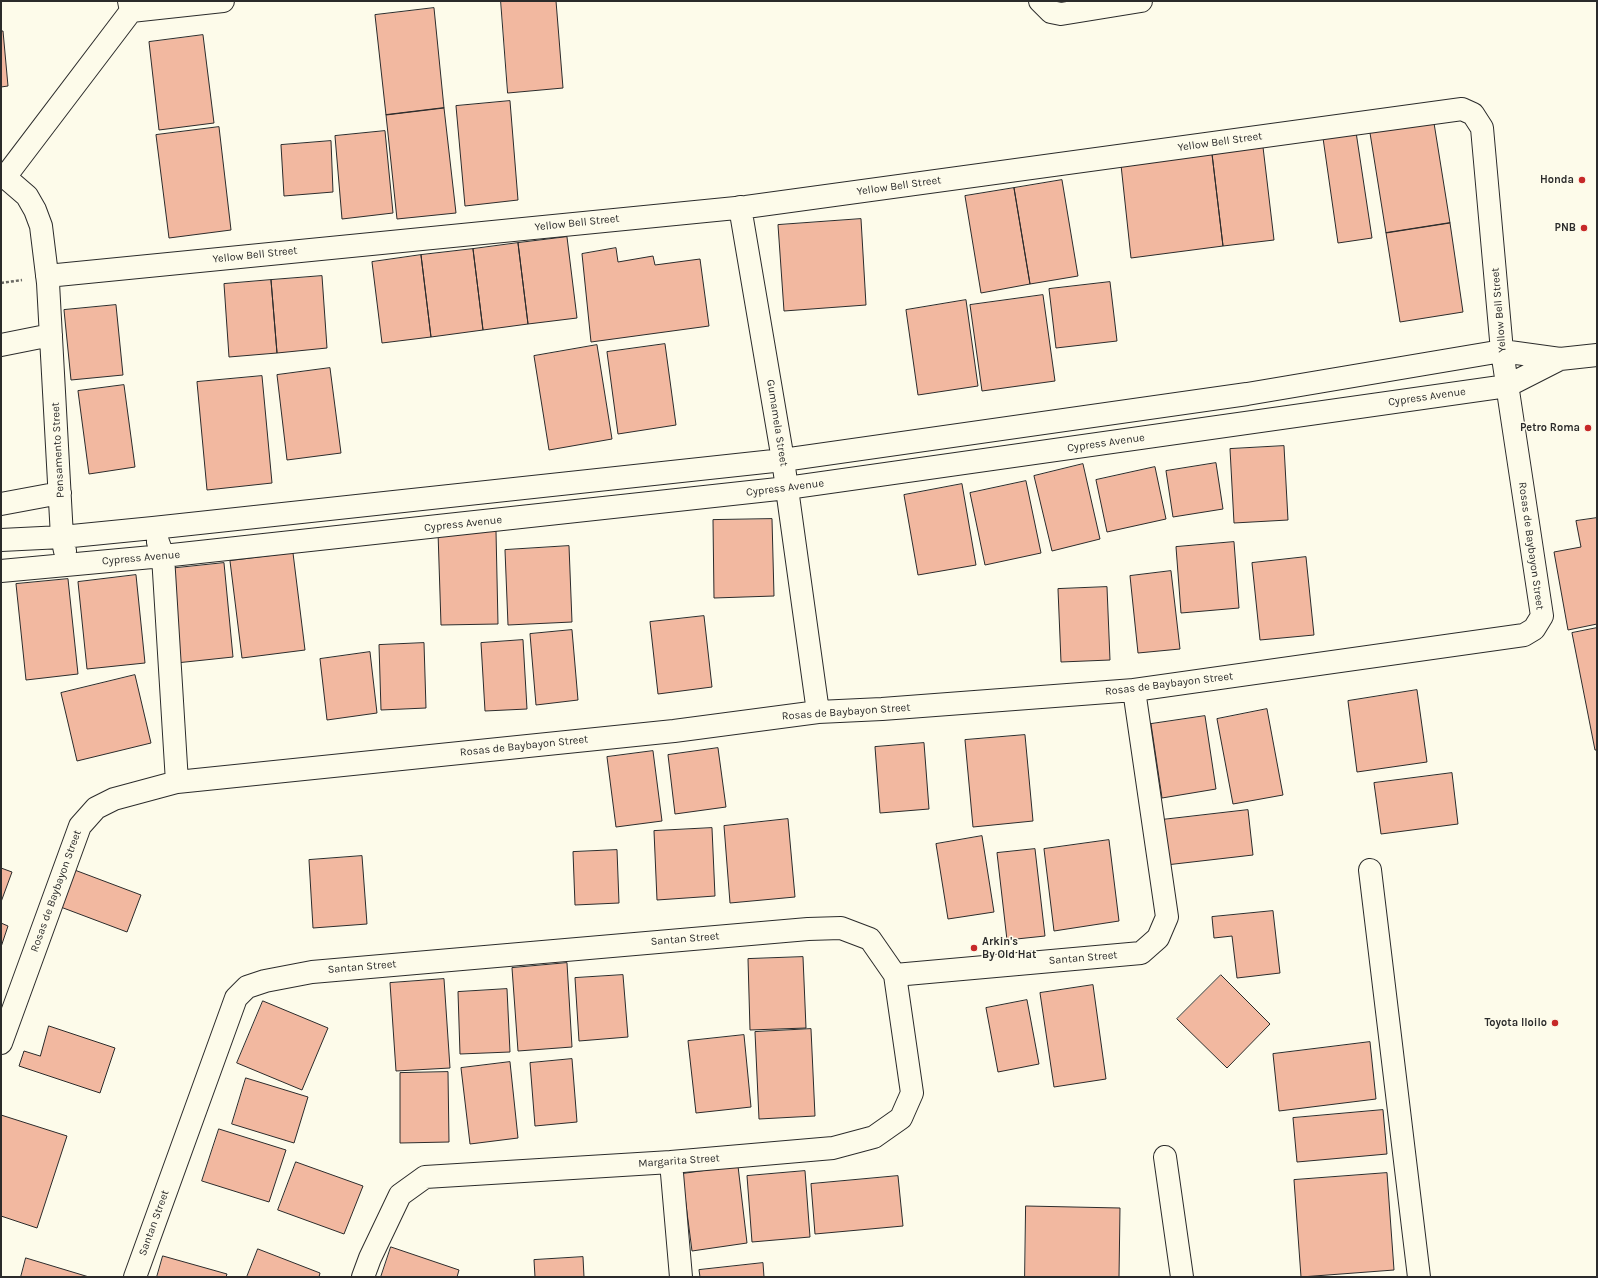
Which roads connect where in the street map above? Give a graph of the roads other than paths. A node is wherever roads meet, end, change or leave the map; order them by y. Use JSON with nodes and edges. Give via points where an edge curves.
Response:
{"nodes":[{"id":1,"x":223,"y":1,"type":"edge"},
{"id":2,"x":1040,"y":1,"type":"edge"},
{"id":3,"x":1141,"y":1,"type":"edge"},
{"id":4,"x":130,"y":6,"type":"edge"},
{"id":5,"x":3,"y":176,"type":"edge"},
{"id":6,"x":740,"y":207,"type":"junction"},
{"id":7,"x":47,"y":276,"type":"junction"},
{"id":8,"x":51,"y":335,"type":"junction"},
{"id":9,"x":1,"y":345,"type":"edge"},
{"id":10,"x":1502,"y":351,"type":"junction"},
{"id":11,"x":1597,"y":355,"type":"edge"},
{"id":12,"x":1560,"y":359,"type":"junction"},
{"id":13,"x":1507,"y":386,"type":"junction"},
{"id":14,"x":783,"y":460,"type":"junction"},
{"id":15,"x":787,"y":488,"type":"junction"},
{"id":16,"x":60,"y":493,"type":"junction"},
{"id":17,"x":1,"y":504,"type":"edge"},
{"id":18,"x":153,"y":528,"type":"junction"},
{"id":19,"x":62,"y":536,"type":"junction"},
{"id":20,"x":1,"y":540,"type":"edge"},
{"id":21,"x":163,"y":556,"type":"junction"},
{"id":22,"x":67,"y":564,"type":"junction"},
{"id":23,"x":1,"y":571,"type":"edge"},
{"id":24,"x":1134,"y":690,"type":"junction"},
{"id":25,"x":818,"y":712,"type":"junction"},
{"id":26,"x":177,"y":782,"type":"junction"},
{"id":27,"x":1370,"y":870,"type":"dead end"},
{"id":28,"x":895,"y":975,"type":"junction"},
{"id":29,"x":1,"y":1043,"type":"edge"},
{"id":30,"x":1165,"y":1157,"type":"dead end"},
{"id":31,"x":671,"y":1162,"type":"junction"},
{"id":32,"x":135,"y":1277,"type":"edge"},
{"id":33,"x":362,"y":1277,"type":"edge"},
{"id":34,"x":682,"y":1277,"type":"edge"},
{"id":35,"x":1182,"y":1277,"type":"edge"},
{"id":36,"x":1419,"y":1277,"type":"edge"}],
"edges":[{"from":1,"to":4,"type":"street"},
{"from":2,"to":3,"type":"street","via":[[1051,12],[1061,14]]},
{"from":4,"to":5,"type":"street"},
{"from":5,"to":7,"type":"street","name":"Pensamento Street","via":[[27,196],[35,210],[41,226]]},
{"from":6,"to":7,"type":"street","name":"Yellow Bell Street"},
{"from":6,"to":10,"type":"street","name":"Yellow Bell Street","via":[[1462,109],[1473,114],[1482,128]]},
{"from":6,"to":14,"type":"street","name":"Gumamela Street"},
{"from":7,"to":8,"type":"street","name":"Pensamento Street"},
{"from":8,"to":9,"type":"street"},
{"from":8,"to":16,"type":"street","name":"Pensamento Street"},
{"from":10,"to":12,"type":"street","name":"Cypress Avenue"},
{"from":10,"to":13,"type":"street","name":"Yellow Bell Street"},
{"from":10,"to":14,"type":"street","name":"Cypress Avenue","via":[[1247,394]]},
{"from":11,"to":12,"type":"street","name":"Cypress Avenue"},
{"from":12,"to":13,"type":"street","name":"Cypress Avenue"},
{"from":13,"to":15,"type":"street","name":"Cypress Avenue"},
{"from":13,"to":24,"type":"street","name":"Rosas de Baybayon Street","via":[[1542,616],[1534,629],[1524,635]]},
{"from":14,"to":15,"type":"street","name":"Gumamela Street"},
{"from":14,"to":18,"type":"street","name":"Cypress Avenue"},
{"from":15,"to":21,"type":"street","name":"Cypress Avenue"},
{"from":15,"to":25,"type":"street","name":"Gumamela Street"},
{"from":16,"to":17,"type":"street"},
{"from":16,"to":19,"type":"street","name":"Pensamento Street"},
{"from":18,"to":19,"type":"street","name":"Cypress Avenue"},
{"from":18,"to":21,"type":"street"},
{"from":19,"to":20,"type":"street","name":"Cypress Avenue"},
{"from":19,"to":22,"type":"street","name":"Pensamento Street"},
{"from":21,"to":22,"type":"street","name":"Cypress Avenue"},
{"from":21,"to":26,"type":"street"},
{"from":22,"to":23,"type":"street","name":"Cypress Avenue"},
{"from":24,"to":25,"type":"street","name":"Rosas de Baybayon Street"},
{"from":24,"to":28,"type":"street","name":"Santan Street","via":[[1167,917],[1158,938],[1141,954]]},
{"from":25,"to":26,"type":"street","name":"Rosas de Baybayon Street","via":[[674,731]]},
{"from":26,"to":29,"type":"street","name":"Rosas de Baybayon Street","via":[[114,799],[96,808],[80,826]]},
{"from":27,"to":36,"type":"street"},
{"from":28,"to":31,"type":"street","name":"Margarita Street","via":[[912,1093],[901,1118],[874,1137],[833,1148]]},
{"from":28,"to":32,"type":"street","name":"Santan Street","via":[[870,938],[840,928],[312,972],[247,987],[236,998]]},
{"from":30,"to":35,"type":"street"},
{"from":31,"to":33,"type":"street","name":"Margarita Street","via":[[425,1177],[400,1196]]},
{"from":31,"to":34,"type":"street"}]}
